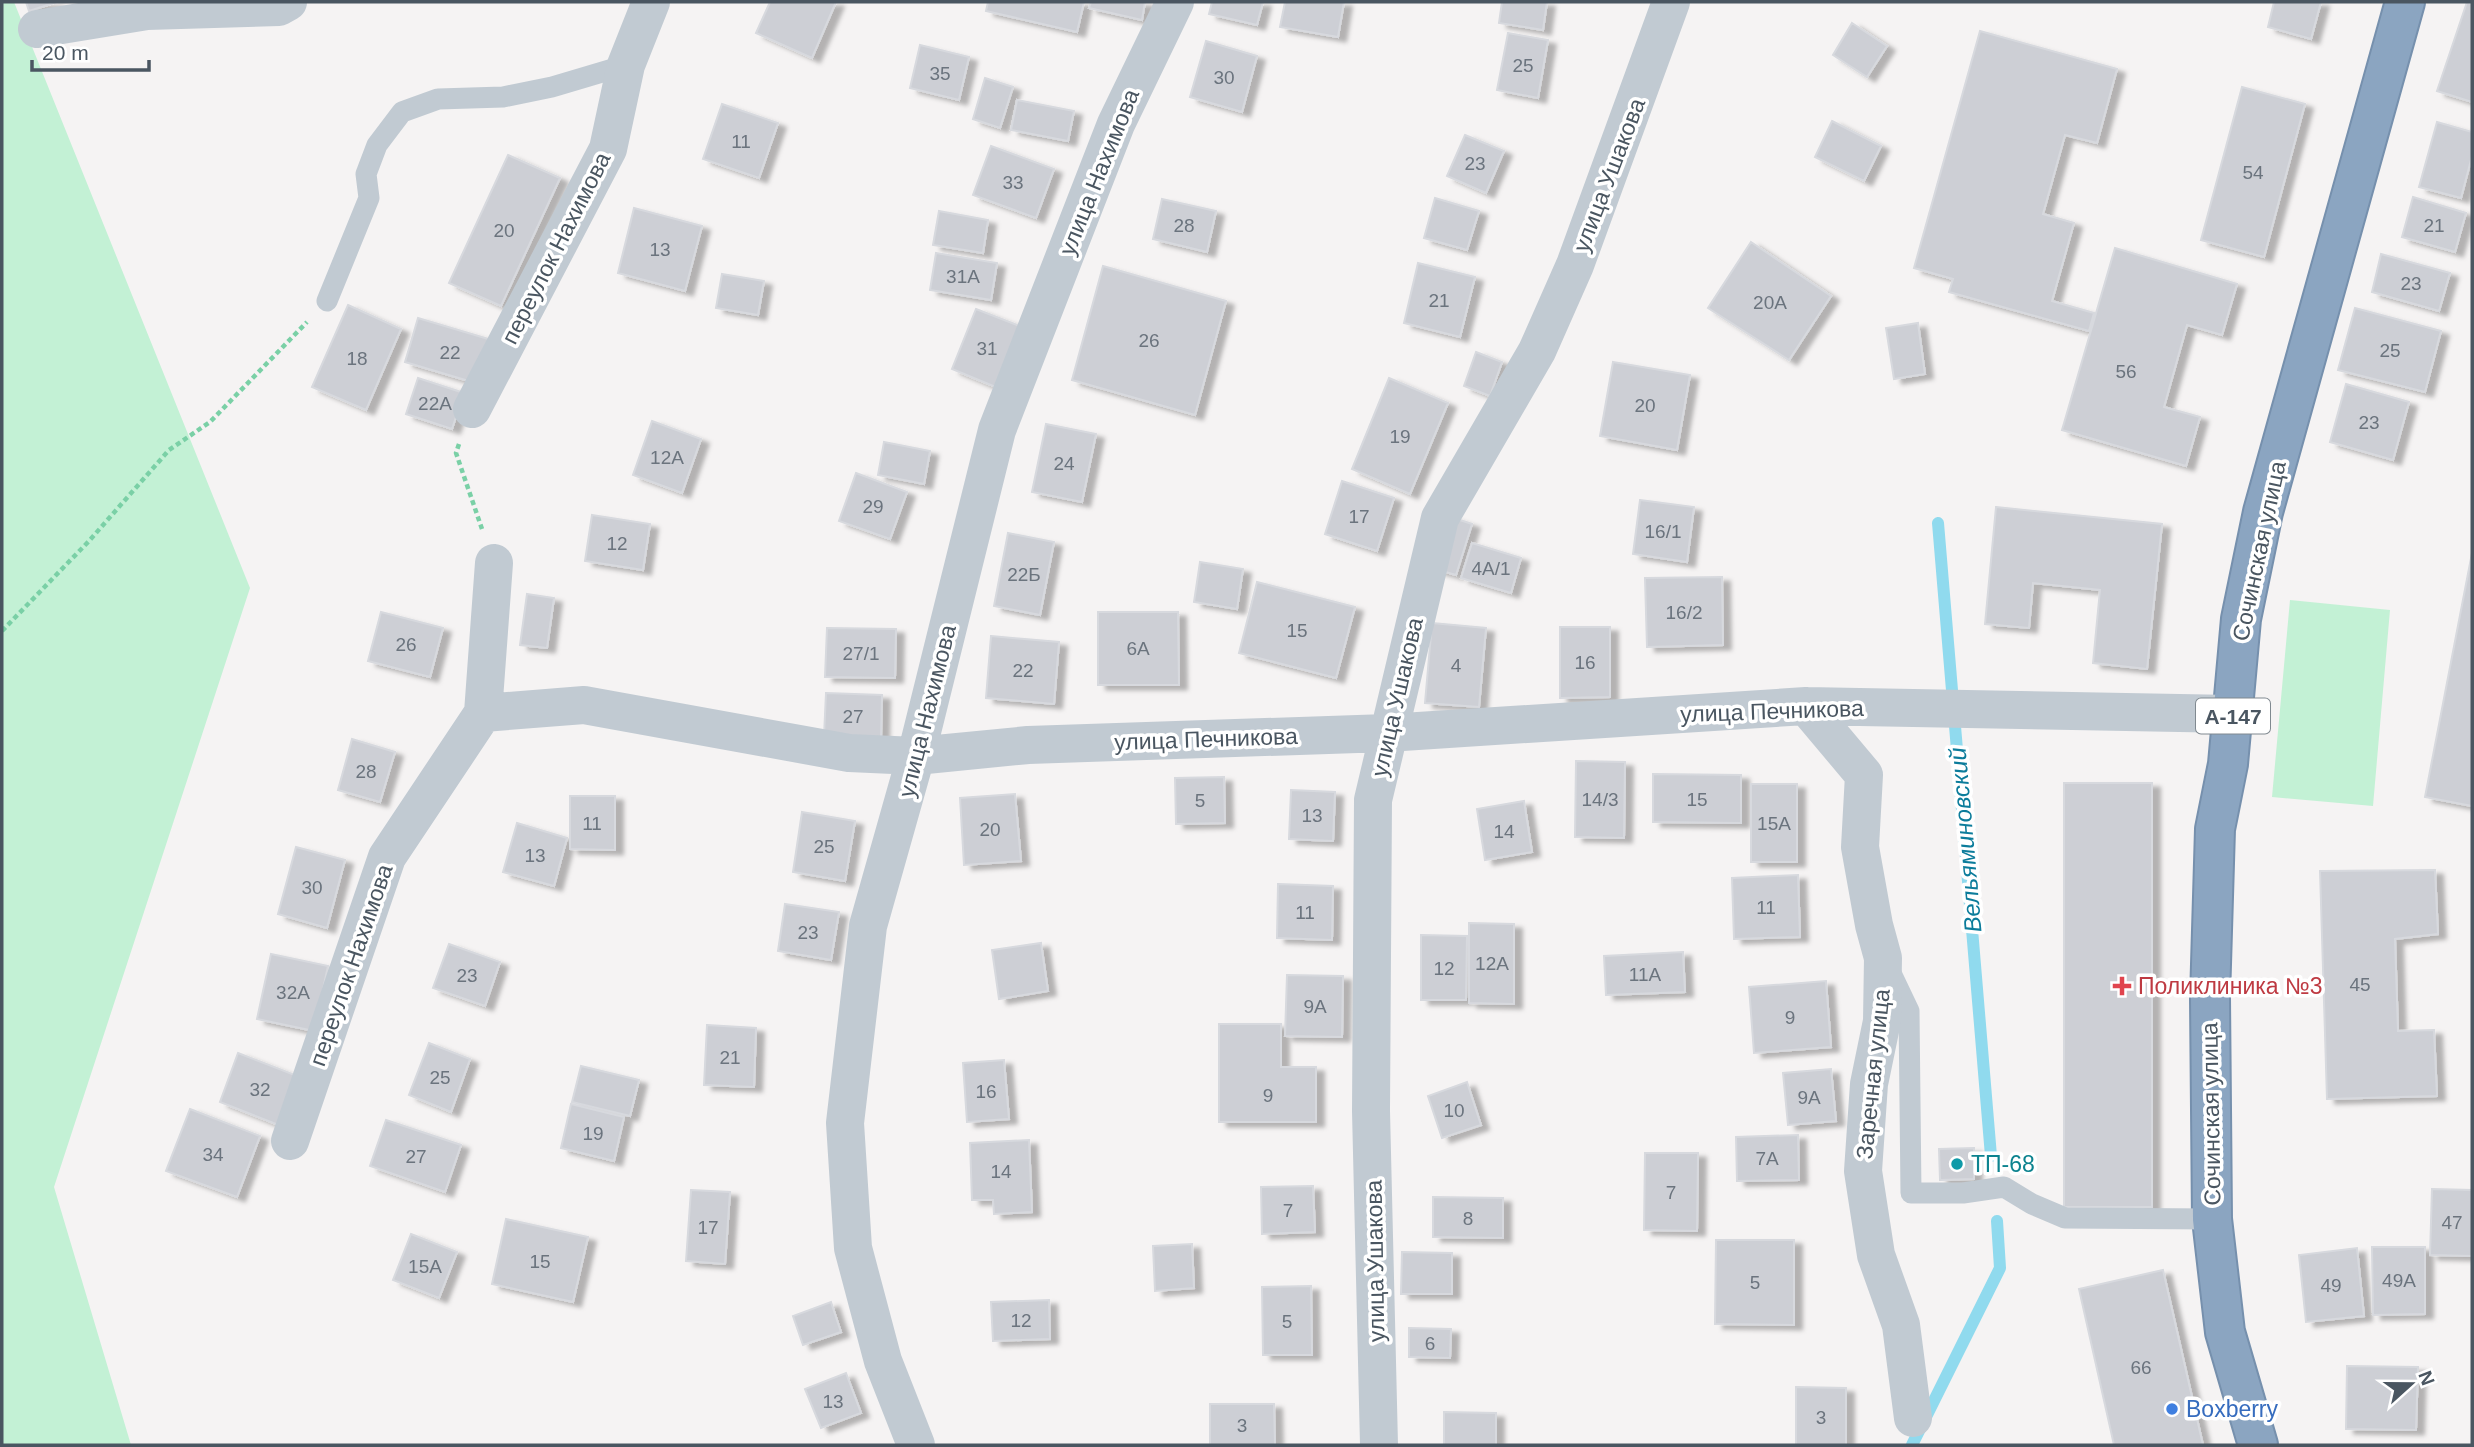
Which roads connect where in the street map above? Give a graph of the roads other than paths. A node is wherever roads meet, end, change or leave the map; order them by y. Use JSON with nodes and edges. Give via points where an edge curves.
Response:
{"nodes":[{"id":1,"x":288,"y":2,"type":"edge"},
{"id":2,"x":651,"y":2,"type":"edge"},
{"id":3,"x":1175,"y":2,"type":"edge"},
{"id":4,"x":1671,"y":2,"type":"edge"},
{"id":5,"x":2404,"y":2,"type":"edge"},
{"id":6,"x":37,"y":29,"type":"dead end"},
{"id":7,"x":626,"y":65,"type":"junction"},
{"id":8,"x":327,"y":301,"type":"road end"},
{"id":9,"x":472,"y":409,"type":"road end"},
{"id":10,"x":494,"y":563,"type":"road end"},
{"id":11,"x":1805,"y":706,"type":"junction"},
{"id":12,"x":483,"y":713,"type":"junction"},
{"id":13,"x":2233,"y":714,"type":"junction"},
{"id":14,"x":1387,"y":733,"type":"junction"},
{"id":15,"x":916,"y":756,"type":"junction"},
{"id":16,"x":1883,"y":958,"type":"junction"},
{"id":17,"x":290,"y":1141,"type":"dead end"},
{"id":18,"x":2212,"y":1219,"type":"junction"},
{"id":19,"x":1913,"y":1418,"type":"dead end"},
{"id":20,"x":915,"y":1445,"type":"edge"},
{"id":21,"x":1379,"y":1445,"type":"edge"},
{"id":22,"x":2258,"y":1445,"type":"edge"}],
"edges":[{"from":1,"to":6,"type":"street","via":[[279,7],[147,10]]},
{"from":2,"to":7,"type":"street","name":"переулок Нахимова"},
{"from":3,"to":15,"type":"street","name":"улица Нахимова","via":[[1116,124],[997,430]]},
{"from":4,"to":14,"type":"street","name":"улица Ушакова","via":[[1575,265],[1537,351],[1440,518]]},
{"from":5,"to":13,"type":"highway","name":"Сочинская улица","number":"А-147","via":[[2263,512],[2241,620]]},
{"from":7,"to":8,"type":"lane","via":[[552,87],[503,97],[438,99],[402,112],[377,145],[366,174],[369,198]]},
{"from":7,"to":9,"type":"street","name":"переулок Нахимова","via":[[608,149]]},
{"from":10,"to":12,"type":"street","name":"переулок Нахимова"},
{"from":11,"to":13,"type":"street","name":"улица Печникова"},
{"from":11,"to":14,"type":"street","name":"улица Печникова"},
{"from":11,"to":16,"type":"street","name":"Заречная улица","via":[[1864,775],[1860,847]]},
{"from":12,"to":15,"type":"street","name":"улица Печникова","via":[[584,705],[849,753]]},
{"from":12,"to":17,"type":"street","name":"переулок Нахимова","via":[[387,857]]},
{"from":13,"to":18,"type":"highway","name":"Сочинская улица","number":"А-147","via":[[2215,829],[2210,998]]},
{"from":14,"to":15,"type":"street","name":"улица Печникова","via":[[1028,745]]},
{"from":14,"to":21,"type":"street","name":"улица Ушакова","via":[[1373,814],[1371,1111]]},
{"from":15,"to":20,"type":"street","name":"улица Нахимова","via":[[868,926],[845,1123],[853,1248],[883,1361]]},
{"from":16,"to":18,"type":"lane","via":[[1909,1011],[1911,1192],[1963,1193],[2004,1187],[2065,1219]]},
{"from":16,"to":19,"type":"street","name":"Заречная улица","via":[[1882,1021],[1869,1084],[1863,1171],[1876,1255],[1901,1325]]},
{"from":18,"to":22,"type":"highway","name":"Сочинская улица","number":"А-147","via":[[2225,1332]]}]}
